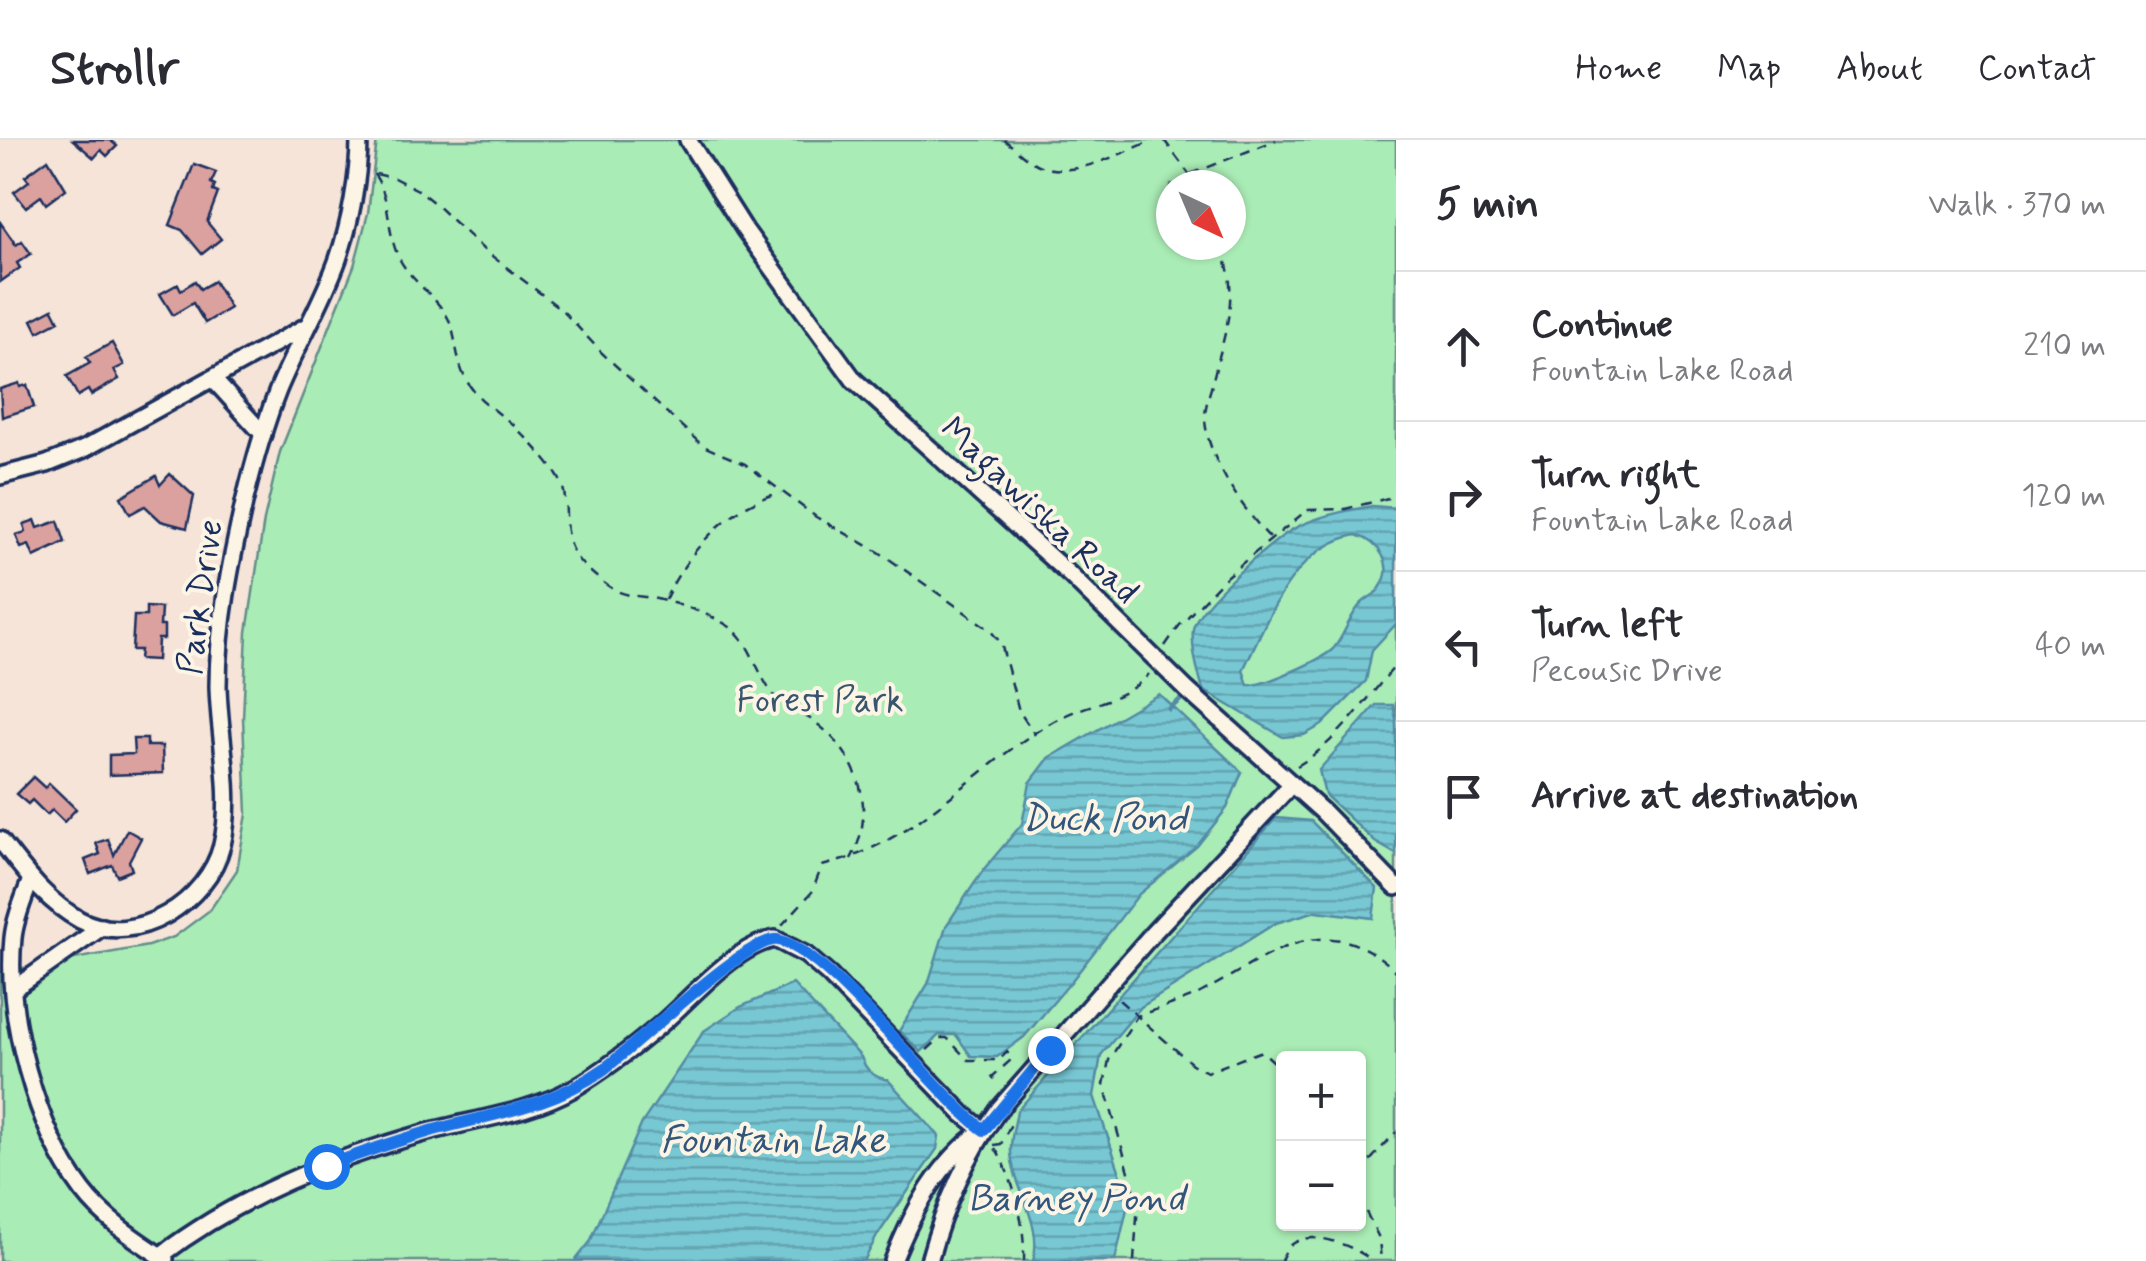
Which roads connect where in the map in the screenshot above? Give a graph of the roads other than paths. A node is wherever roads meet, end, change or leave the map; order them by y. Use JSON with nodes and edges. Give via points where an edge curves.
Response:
{"nodes":[{"id":1,"x":359,"y":140,"type":"edge"},
{"id":2,"x":688,"y":140,"type":"edge"},
{"id":3,"x":307,"y":326,"type":"junction"},
{"id":4,"x":213,"y":380,"type":"junction"},
{"id":5,"x":263,"y":434,"type":"junction"},
{"id":6,"x":0,"y":476,"type":"edge"},
{"id":7,"x":1291,"y":785,"type":"junction"},
{"id":8,"x":0,"y":840,"type":"edge"},
{"id":9,"x":30,"y":880,"type":"junction"},
{"id":10,"x":1396,"y":887,"type":"edge"},
{"id":11,"x":102,"y":927,"type":"junction"},
{"id":12,"x":15,"y":988,"type":"junction"},
{"id":13,"x":982,"y":1133,"type":"junction"},
{"id":14,"x":164,"y":1258,"type":"edge"},
{"id":15,"x":893,"y":1261,"type":"edge"},
{"id":16,"x":929,"y":1261,"type":"edge"}],
"edges":[{"from":1,"to":3,"type":"street","name":"Park Drive","via":[[338,259]]},
{"from":2,"to":7,"type":"street","name":"Magawiska Road","via":[[744,230],[854,380]]},
{"from":3,"to":4,"type":"street"},
{"from":3,"to":5,"type":"street","name":"Park Drive"},
{"from":4,"to":5,"type":"street"},
{"from":4,"to":6,"type":"street","via":[[84,449]]},
{"from":5,"to":11,"type":"street","name":"Park Drive","via":[[220,628],[226,813],[219,855],[198,889],[165,916]]},
{"from":7,"to":10,"type":"street","name":"Magawiska Road"},
{"from":7,"to":13,"type":"street"},
{"from":8,"to":9,"type":"street"},
{"from":9,"to":11,"type":"street","via":[[78,919]]},
{"from":9,"to":12,"type":"street","via":[[13,938]]},
{"from":11,"to":12,"type":"street"},
{"from":12,"to":14,"type":"street","via":[[26,1071],[72,1174],[99,1208]]},
{"from":13,"to":14,"type":"street","via":[[828,974],[775,939],[732,960],[636,1045],[566,1093],[294,1178],[210,1220]]},
{"from":13,"to":15,"type":"street","via":[[939,1171]]},
{"from":13,"to":16,"type":"street","via":[[947,1204]]}]}
